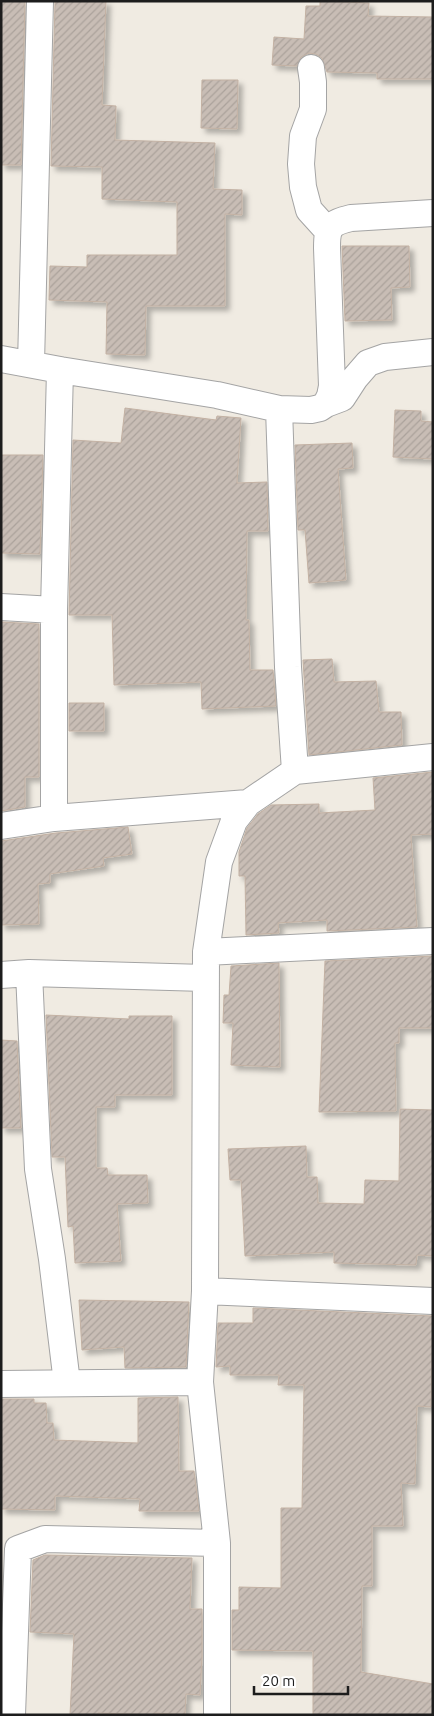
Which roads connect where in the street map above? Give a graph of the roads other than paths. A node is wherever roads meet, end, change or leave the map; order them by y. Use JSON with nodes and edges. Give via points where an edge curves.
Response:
{"nodes":[{"id":1,"x":40,"y":1,"type":"edge"},
{"id":2,"x":311,"y":68,"type":"dead end"},
{"id":3,"x":433,"y":213,"type":"edge"},
{"id":4,"x":328,"y":231,"type":"junction"},
{"id":5,"x":433,"y":352,"type":"edge"},
{"id":6,"x":1,"y":359,"type":"edge"},
{"id":7,"x":31,"y":364,"type":"junction"},
{"id":8,"x":60,"y":370,"type":"junction"},
{"id":9,"x":326,"y":404,"type":"junction"},
{"id":10,"x":279,"y":409,"type":"junction"},
{"id":11,"x":1,"y":608,"type":"edge"},
{"id":12,"x":54,"y":610,"type":"junction"},
{"id":13,"x":433,"y":756,"type":"edge"},
{"id":14,"x":295,"y":771,"type":"junction"},
{"id":15,"x":248,"y":803,"type":"junction"},
{"id":16,"x":54,"y":818,"type":"junction"},
{"id":17,"x":1,"y":826,"type":"edge"},
{"id":18,"x":433,"y":941,"type":"edge"},
{"id":19,"x":206,"y":952,"type":"junction"},
{"id":20,"x":29,"y":973,"type":"junction"},
{"id":21,"x":1,"y":975,"type":"edge"},
{"id":22,"x":205,"y":978,"type":"junction"},
{"id":23,"x":205,"y":1291,"type":"junction"},
{"id":24,"x":433,"y":1301,"type":"edge"},
{"id":25,"x":200,"y":1382,"type":"junction"},
{"id":26,"x":68,"y":1383,"type":"junction"},
{"id":27,"x":1,"y":1384,"type":"edge"},
{"id":28,"x":217,"y":1543,"type":"junction"},
{"id":29,"x":10,"y":1572,"type":"edge"},
{"id":30,"x":12,"y":1715,"type":"edge"},
{"id":31,"x":217,"y":1715,"type":"edge"}],
"edges":[{"from":1,"to":7,"type":"street"},
{"from":2,"to":4,"type":"street","via":[[313,109],[303,136],[300,164],[309,210]]},
{"from":3,"to":4,"type":"street","via":[[351,218],[332,224]]},
{"from":4,"to":9,"type":"street","via":[[332,386]]},
{"from":5,"to":9,"type":"street","via":[[368,362],[342,398]]},
{"from":6,"to":7,"type":"street"},
{"from":7,"to":8,"type":"street"},
{"from":8,"to":10,"type":"street","via":[[217,395]]},
{"from":8,"to":12,"type":"street"},
{"from":9,"to":10,"type":"street","via":[[311,410]]},
{"from":10,"to":14,"type":"street"},
{"from":11,"to":12,"type":"street"},
{"from":12,"to":16,"type":"street"},
{"from":13,"to":14,"type":"street"},
{"from":14,"to":15,"type":"street"},
{"from":15,"to":16,"type":"street"},
{"from":15,"to":19,"type":"street","via":[[234,820],[219,862]]},
{"from":16,"to":17,"type":"street"},
{"from":18,"to":19,"type":"street"},
{"from":19,"to":22,"type":"street"},
{"from":20,"to":21,"type":"street"},
{"from":20,"to":22,"type":"street"},
{"from":20,"to":26,"type":"street","via":[[38,1170]]},
{"from":22,"to":23,"type":"street"},
{"from":23,"to":24,"type":"street"},
{"from":23,"to":25,"type":"street"},
{"from":25,"to":26,"type":"street"},
{"from":25,"to":28,"type":"street"},
{"from":26,"to":27,"type":"street"},
{"from":28,"to":29,"type":"street","via":[[45,1539],[18,1549]]},
{"from":28,"to":31,"type":"street"},
{"from":29,"to":30,"type":"street"}]}
